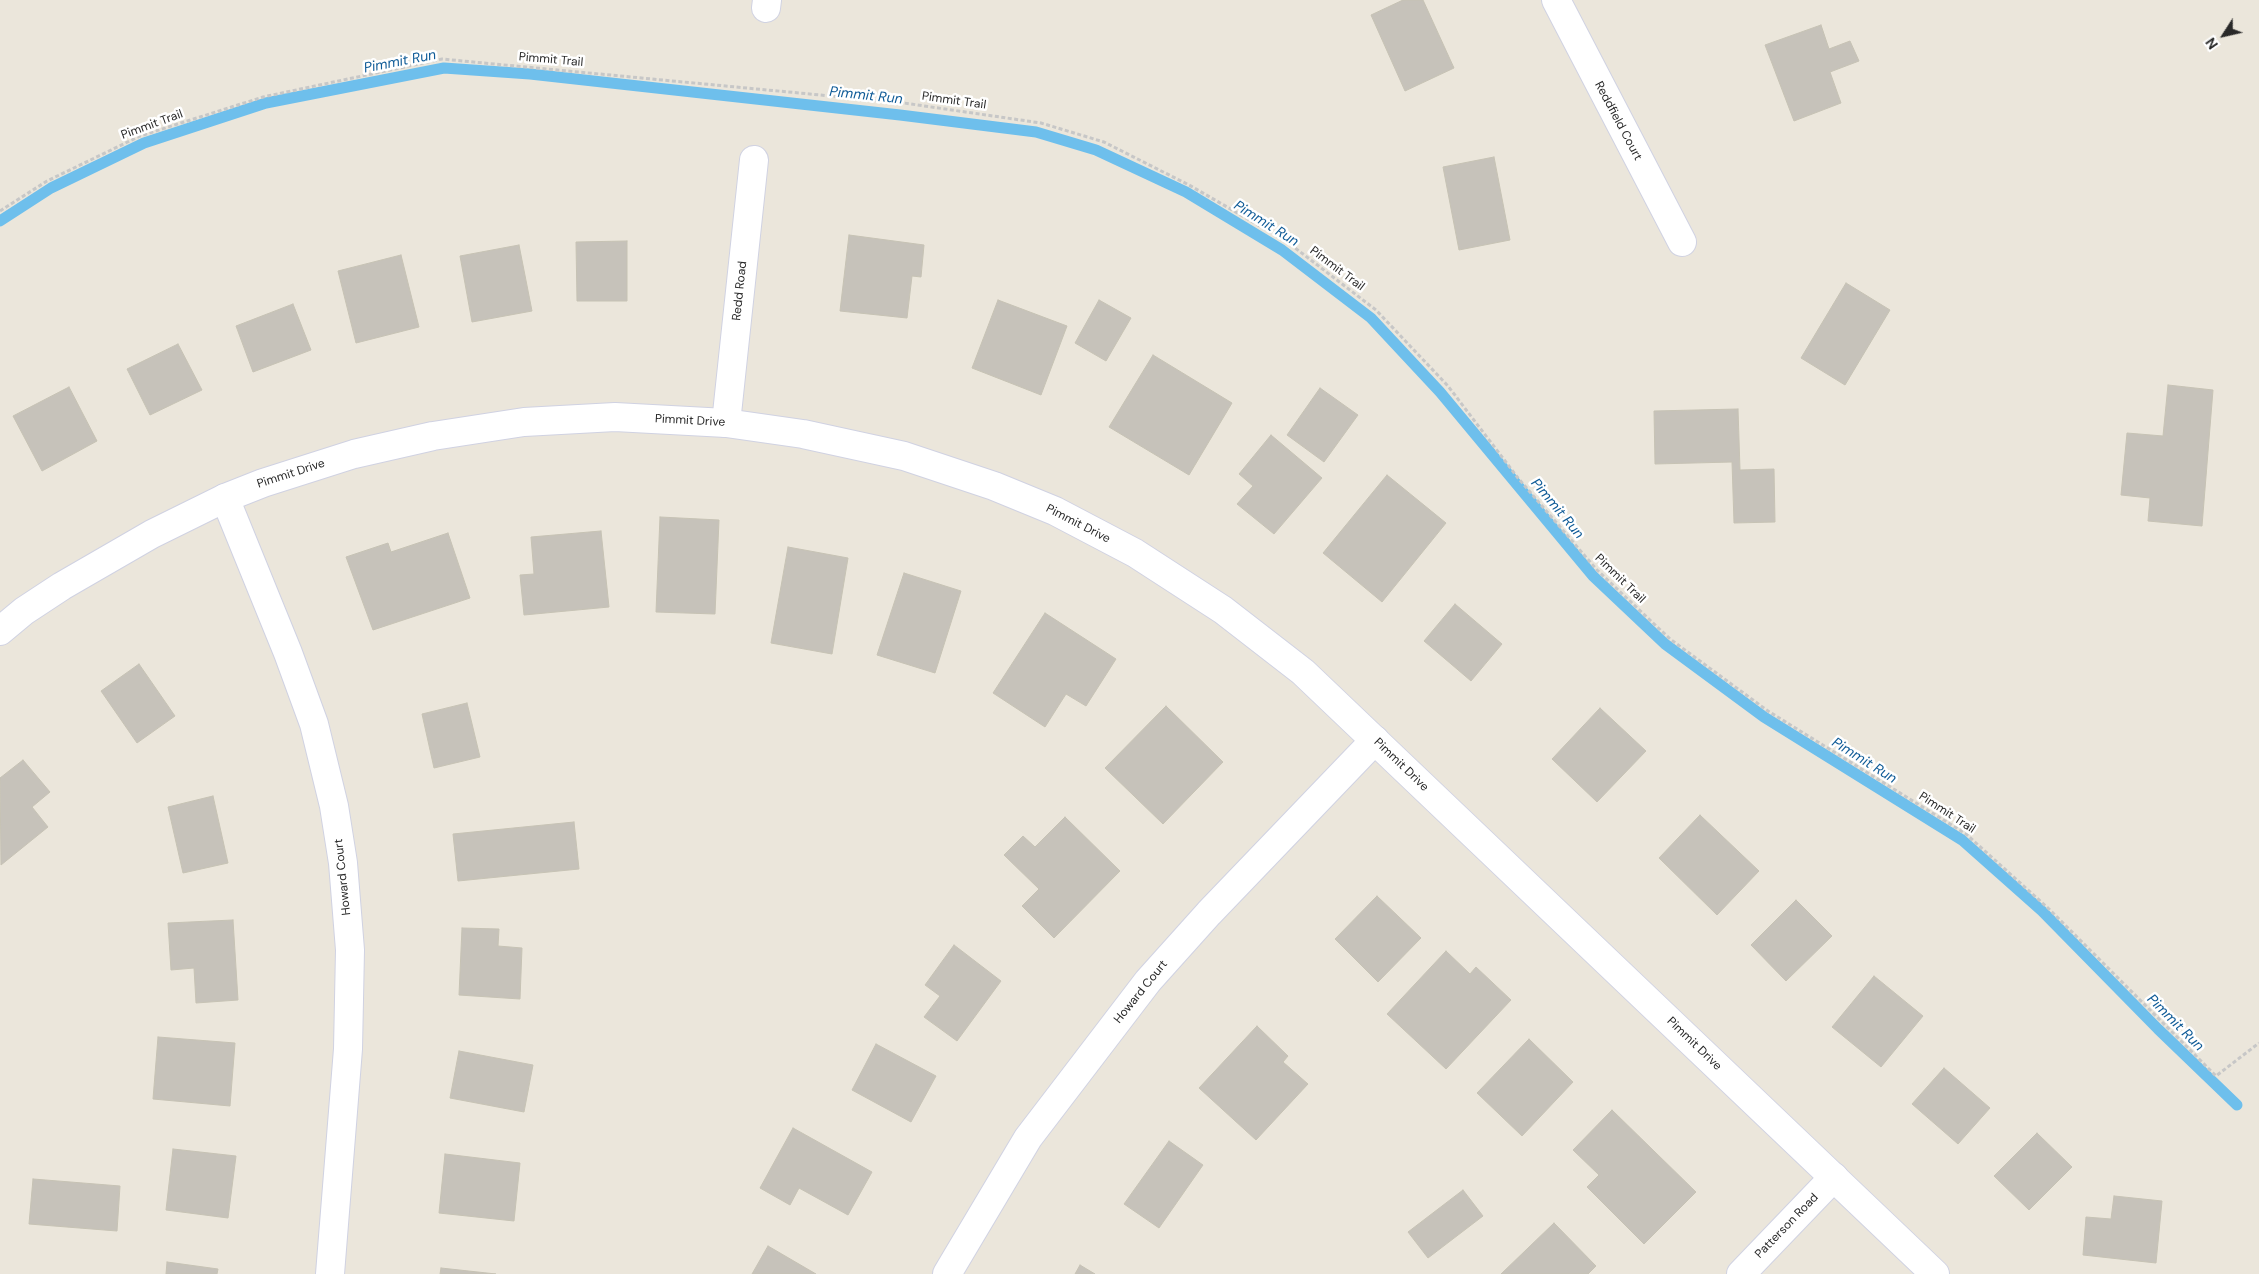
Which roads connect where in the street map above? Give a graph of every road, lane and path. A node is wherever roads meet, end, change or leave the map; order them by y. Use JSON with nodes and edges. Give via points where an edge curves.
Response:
{"nodes":[{"id":1,"x":1556,"y":0,"type":"edge"},
{"id":2,"x":754,"y":160,"type":"dead end"},
{"id":3,"x":0,"y":211,"type":"edge"},
{"id":4,"x":1682,"y":242,"type":"dead end"},
{"id":5,"x":726,"y":423,"type":"junction"},
{"id":6,"x":225,"y":498,"type":"junction"},
{"id":7,"x":0,"y":631,"type":"edge"},
{"id":8,"x":1375,"y":740,"type":"junction"},
{"id":9,"x":2259,"y":1043,"type":"edge"},
{"id":10,"x":1834,"y":1177,"type":"junction"},
{"id":11,"x":330,"y":1274,"type":"edge"},
{"id":12,"x":946,"y":1274,"type":"edge"},
{"id":13,"x":1741,"y":1274,"type":"edge"},
{"id":14,"x":1936,"y":1274,"type":"edge"}],
"edges":[{"from":1,"to":4,"type":"street","name":"Reddfield Court"},
{"from":2,"to":5,"type":"street","name":"Redd Road"},
{"from":3,"to":9,"type":"path","name":"Pimmit Trail","via":[[47,180],[140,136],[263,97],[442,59],[904,103],[1041,123],[1104,142],[1190,185],[1286,241],[1376,310],[1448,386],[1518,478],[1597,570],[1670,639],[1768,711],[1966,834],[2048,909],[2216,1076]]},
{"from":5,"to":6,"type":"street","name":"Pimmit Drive","via":[[615,417],[524,422],[433,436],[354,454]]},
{"from":5,"to":8,"type":"street","name":"Pimmit Drive","via":[[803,434],[904,456],[994,486],[1055,511],[1135,553],[1223,610],[1302,672]]},
{"from":6,"to":7,"type":"street","name":"Pimmit Drive","via":[[152,534],[62,586]]},
{"from":6,"to":11,"type":"street","name":"Howard Court","via":[[314,724],[334,806],[343,863],[350,950],[348,1049]]},
{"from":8,"to":10,"type":"street","name":"Pimmit Drive"},
{"from":8,"to":12,"type":"street","name":"Howard Court","via":[[1148,981],[1028,1138]]},
{"from":10,"to":13,"type":"street","name":"Patterson Road"},
{"from":10,"to":14,"type":"street","name":"Pimmit Drive"}]}
